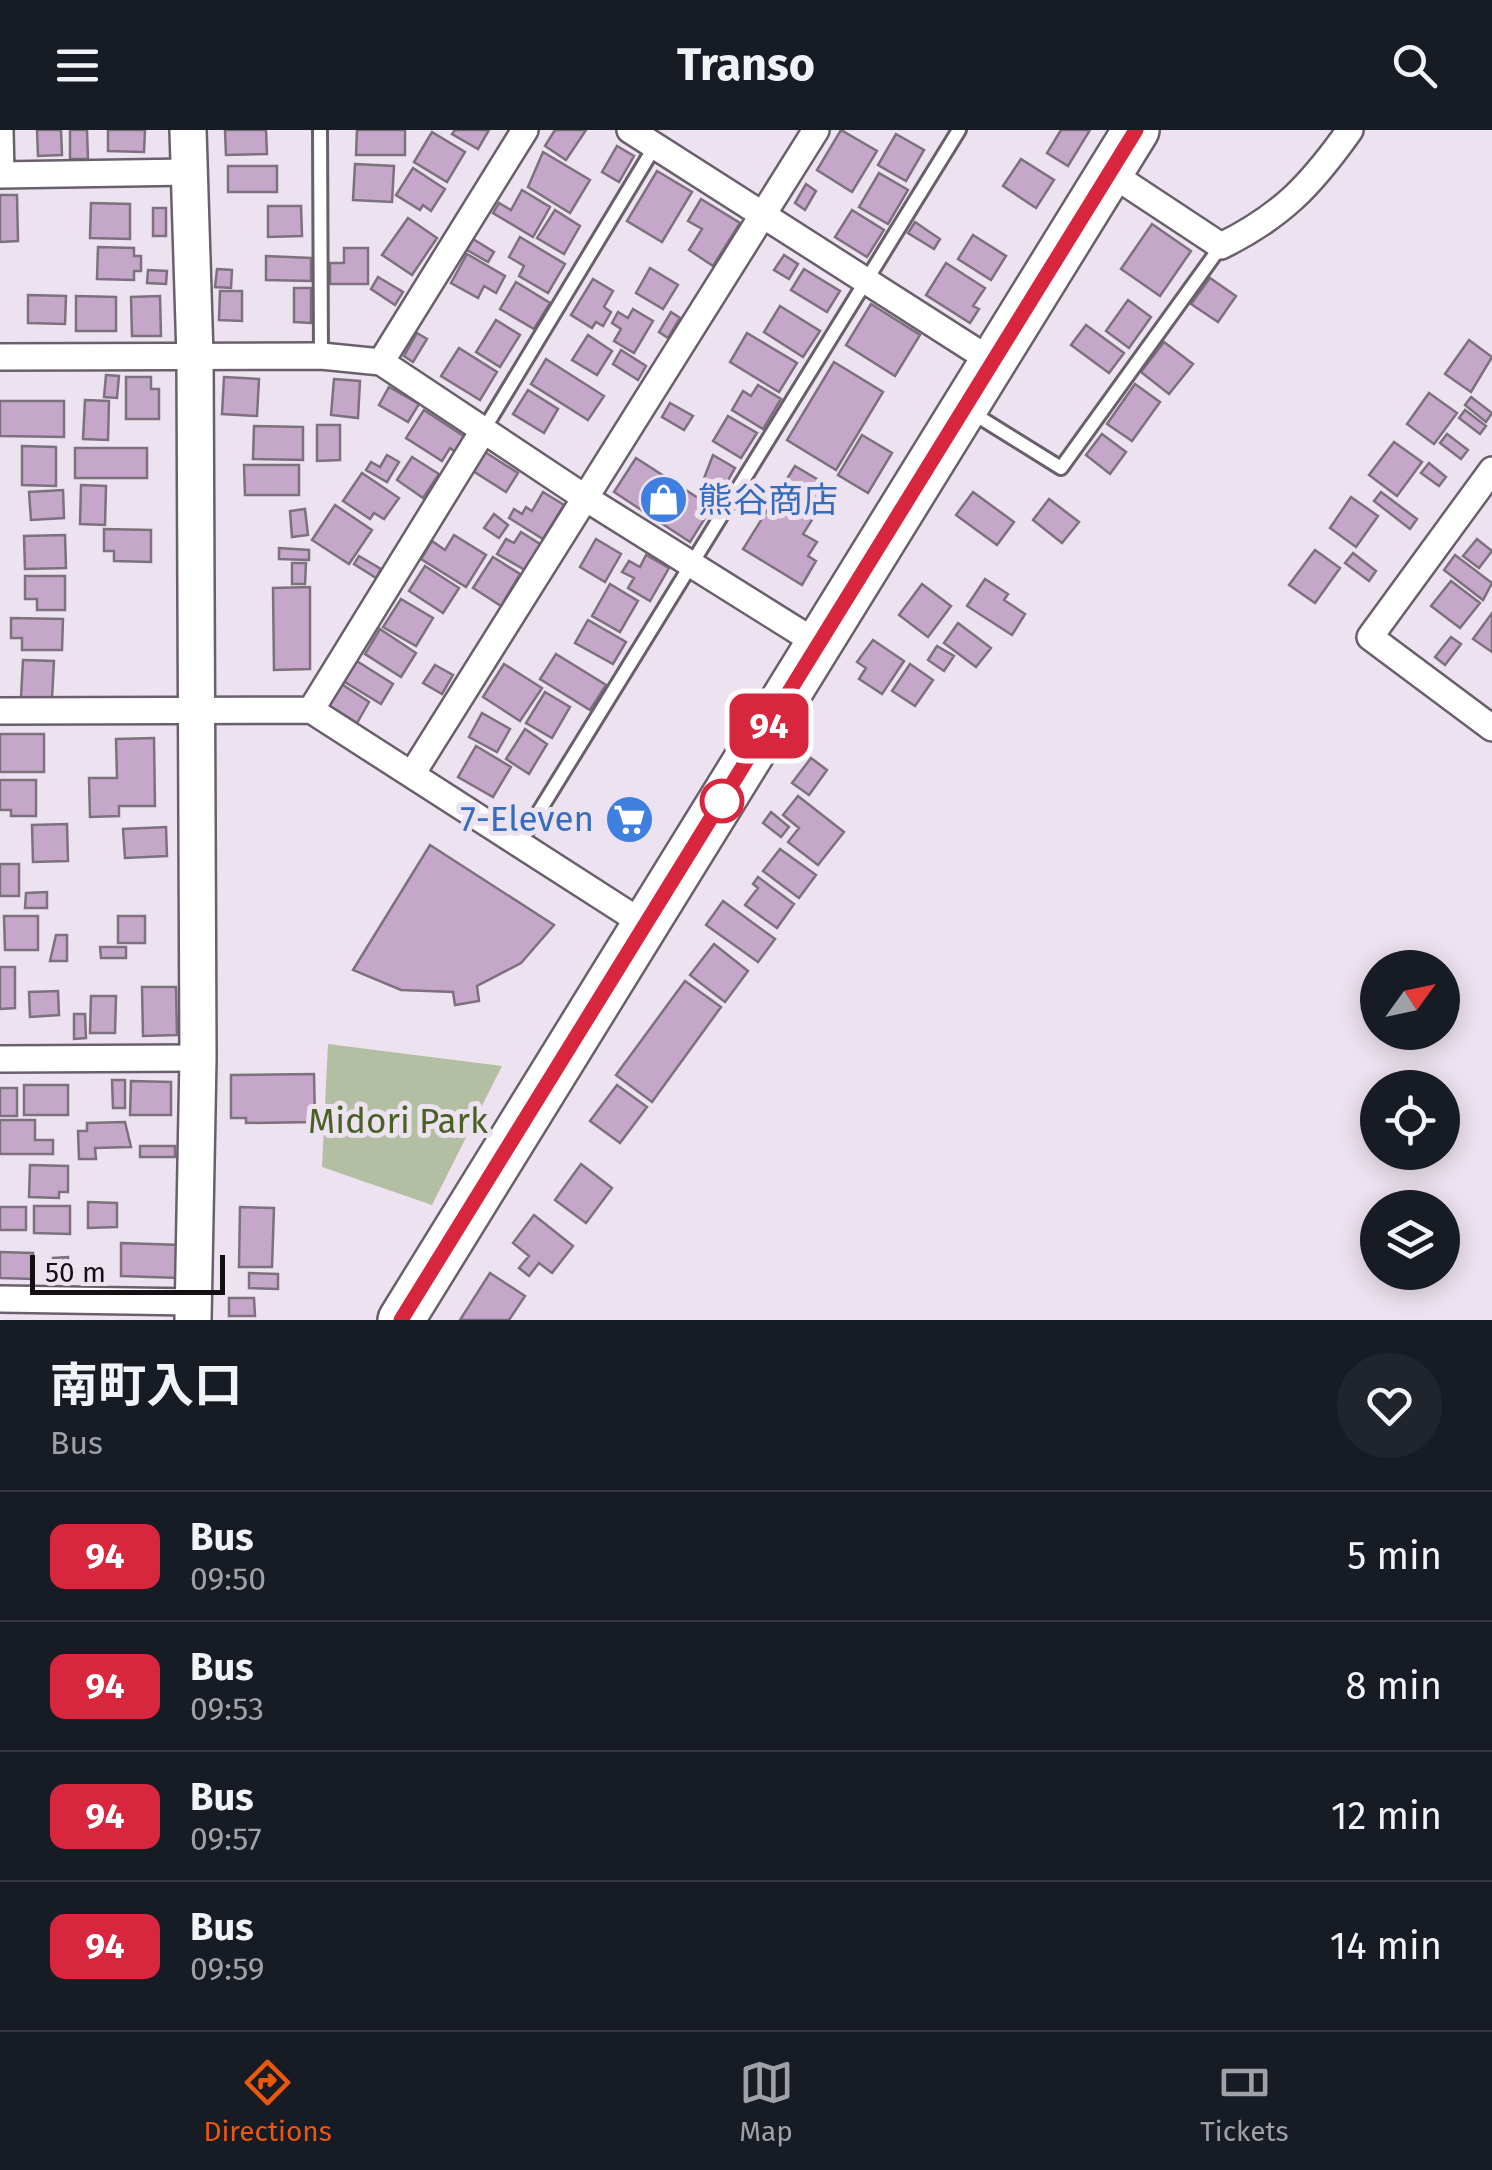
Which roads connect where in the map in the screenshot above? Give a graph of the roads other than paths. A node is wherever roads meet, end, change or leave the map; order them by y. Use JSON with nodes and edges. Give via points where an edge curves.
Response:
{"nodes":[{"id":1,"x":0,"y":130,"type":"edge"},
{"id":2,"x":188,"y":130,"type":"edge"},
{"id":3,"x":320,"y":130,"type":"edge"},
{"id":4,"x":525,"y":130,"type":"edge"},
{"id":5,"x":630,"y":130,"type":"edge"},
{"id":6,"x":816,"y":130,"type":"edge"},
{"id":7,"x":959,"y":130,"type":"edge"},
{"id":8,"x":1136,"y":130,"type":"edge"},
{"id":9,"x":1350,"y":130,"type":"edge"},
{"id":10,"x":655,"y":146,"type":"junction"},
{"id":11,"x":189,"y":172,"type":"junction"},
{"id":12,"x":1110,"y":172,"type":"junction"},
{"id":13,"x":0,"y":175,"type":"edge"},
{"id":14,"x":765,"y":216,"type":"junction"},
{"id":15,"x":1221,"y":246,"type":"junction"},
{"id":16,"x":865,"y":280,"type":"junction"},
{"id":17,"x":321,"y":356,"type":"junction"},
{"id":18,"x":0,"y":357,"type":"edge"},
{"id":19,"x":195,"y":357,"type":"junction"},
{"id":20,"x":381,"y":362,"type":"junction"},
{"id":21,"x":993,"y":362,"type":"junction"},
{"id":22,"x":964,"y":408,"type":"junction"},
{"id":23,"x":483,"y":430,"type":"junction"},
{"id":24,"x":1492,"y":470,"type":"edge"},
{"id":25,"x":587,"y":499,"type":"junction"},
{"id":26,"x":691,"y":564,"type":"junction"},
{"id":27,"x":820,"y":645,"type":"junction"},
{"id":28,"x":193,"y":709,"type":"junction"},
{"id":29,"x":311,"y":710,"type":"junction"},
{"id":30,"x":0,"y":712,"type":"edge"},
{"id":31,"x":1492,"y":728,"type":"edge"},
{"id":32,"x":412,"y":774,"type":"junction"},
{"id":33,"x":519,"y":844,"type":"junction"},
{"id":34,"x":644,"y":924,"type":"junction"},
{"id":35,"x":198,"y":1058,"type":"junction"},
{"id":36,"x":0,"y":1060,"type":"edge"},
{"id":37,"x":0,"y":1299,"type":"edge"},
{"id":38,"x":193,"y":1311,"type":"edge"},
{"id":39,"x":401,"y":1320,"type":"edge"}],
"edges":[{"from":1,"to":13,"type":"street"},
{"from":2,"to":11,"type":"street"},
{"from":3,"to":17,"type":"lane"},
{"from":4,"to":20,"type":"street"},
{"from":5,"to":10,"type":"street"},
{"from":6,"to":14,"type":"street"},
{"from":7,"to":16,"type":"lane"},
{"from":8,"to":12,"type":"highway"},
{"from":9,"to":15,"type":"street","via":[[1312,184],[1264,225]]},
{"from":10,"to":14,"type":"street"},
{"from":10,"to":23,"type":"lane"},
{"from":11,"to":13,"type":"street"},
{"from":11,"to":19,"type":"street"},
{"from":12,"to":15,"type":"street"},
{"from":12,"to":21,"type":"highway"},
{"from":14,"to":16,"type":"street"},
{"from":14,"to":25,"type":"street"},
{"from":15,"to":22,"type":"lane","via":[[1061,468]]},
{"from":16,"to":21,"type":"street"},
{"from":16,"to":26,"type":"lane"},
{"from":17,"to":19,"type":"street"},
{"from":17,"to":20,"type":"street"},
{"from":18,"to":19,"type":"street"},
{"from":19,"to":28,"type":"street"},
{"from":20,"to":23,"type":"street"},
{"from":21,"to":22,"type":"highway"},
{"from":22,"to":27,"type":"highway"},
{"from":23,"to":25,"type":"street"},
{"from":23,"to":29,"type":"street"},
{"from":24,"to":31,"type":"street","via":[[1370,638]]},
{"from":25,"to":26,"type":"street"},
{"from":25,"to":32,"type":"street"},
{"from":26,"to":27,"type":"street"},
{"from":26,"to":33,"type":"lane"},
{"from":27,"to":34,"type":"highway"},
{"from":28,"to":29,"type":"street"},
{"from":28,"to":30,"type":"street"},
{"from":28,"to":35,"type":"street"},
{"from":29,"to":32,"type":"street"},
{"from":32,"to":33,"type":"street"},
{"from":33,"to":34,"type":"street"},
{"from":34,"to":39,"type":"highway"},
{"from":35,"to":36,"type":"street"},
{"from":35,"to":38,"type":"street"},
{"from":37,"to":38,"type":"street"}]}
